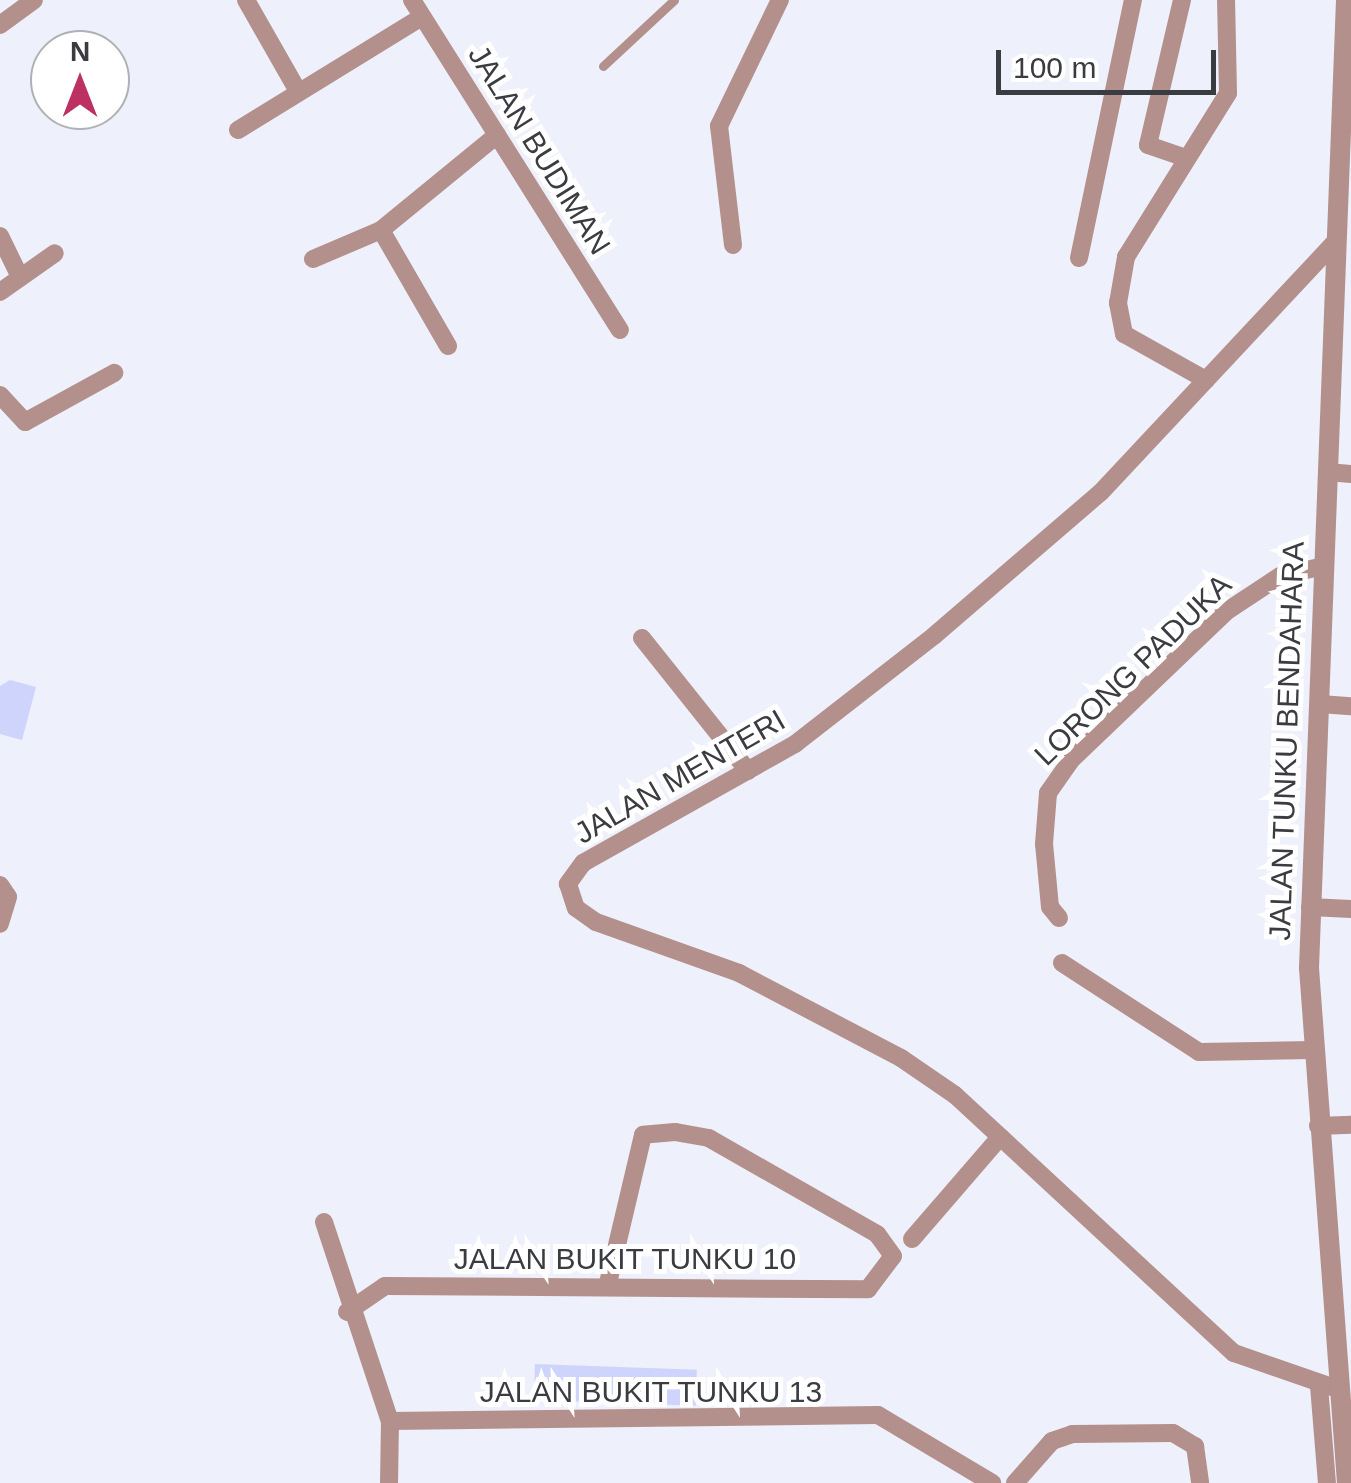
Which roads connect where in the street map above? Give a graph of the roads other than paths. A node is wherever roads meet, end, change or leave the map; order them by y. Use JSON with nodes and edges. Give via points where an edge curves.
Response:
{"nodes":[{"id":1,"x":34,"y":0,"type":"edge"},
{"id":2,"x":246,"y":0,"type":"edge"},
{"id":3,"x":674,"y":0,"type":"edge"},
{"id":4,"x":780,"y":0,"type":"edge"},
{"id":5,"x":1133,"y":0,"type":"edge"},
{"id":6,"x":1182,"y":0,"type":"edge"},
{"id":7,"x":1226,"y":0,"type":"edge"},
{"id":8,"x":1346,"y":0,"type":"edge"},
{"id":9,"x":417,"y":8,"type":"edge"},
{"id":10,"x":0,"y":25,"type":"edge"},
{"id":11,"x":603,"y":66,"type":"dead end"},
{"id":12,"x":298,"y":91,"type":"junction"},
{"id":13,"x":238,"y":130,"type":"dead end"},
{"id":14,"x":497,"y":135,"type":"junction"},
{"id":15,"x":1186,"y":158,"type":"junction"},
{"id":16,"x":381,"y":230,"type":"junction"},
{"id":17,"x":1342,"y":230,"type":"edge"},
{"id":18,"x":0,"y":236,"type":"edge"},
{"id":19,"x":733,"y":244,"type":"dead end"},
{"id":20,"x":56,"y":253,"type":"dead end"},
{"id":21,"x":1078,"y":258,"type":"dead end"},
{"id":22,"x":314,"y":259,"type":"dead end"},
{"id":23,"x":20,"y":277,"type":"junction"},
{"id":24,"x":0,"y":292,"type":"edge"},
{"id":25,"x":620,"y":330,"type":"dead end"},
{"id":26,"x":448,"y":346,"type":"dead end"},
{"id":27,"x":114,"y":373,"type":"dead end"},
{"id":28,"x":1206,"y":380,"type":"junction"},
{"id":29,"x":1341,"y":388,"type":"edge"},
{"id":30,"x":0,"y":395,"type":"edge"},
{"id":31,"x":1328,"y":472,"type":"junction"},
{"id":32,"x":1351,"y":474,"type":"edge"},
{"id":33,"x":1324,"y":566,"type":"junction"},
{"id":34,"x":642,"y":638,"type":"dead end"},
{"id":35,"x":1320,"y":704,"type":"junction"},
{"id":36,"x":1351,"y":706,"type":"edge"},
{"id":37,"x":748,"y":771,"type":"junction"},
{"id":38,"x":0,"y":886,"type":"edge"},
{"id":39,"x":1310,"y":907,"type":"junction"},
{"id":40,"x":1351,"y":909,"type":"edge"},
{"id":41,"x":1060,"y":918,"type":"dead end"},
{"id":42,"x":2,"y":923,"type":"edge"},
{"id":43,"x":1062,"y":963,"type":"dead end"},
{"id":44,"x":1311,"y":1050,"type":"junction"},
{"id":45,"x":1351,"y":1125,"type":"edge"},
{"id":46,"x":1318,"y":1126,"type":"junction"},
{"id":47,"x":1000,"y":1136,"type":"junction"},
{"id":48,"x":324,"y":1222,"type":"dead end"},
{"id":49,"x":912,"y":1239,"type":"dead end"},
{"id":50,"x":608,"y":1283,"type":"junction"},
{"id":51,"x":347,"y":1312,"type":"junction"},
{"id":52,"x":1330,"y":1388,"type":"junction"},
{"id":53,"x":1347,"y":1420,"type":"edge"},
{"id":54,"x":390,"y":1421,"type":"junction"},
{"id":55,"x":389,"y":1483,"type":"edge"},
{"id":56,"x":992,"y":1483,"type":"edge"},
{"id":57,"x":1015,"y":1483,"type":"edge"},
{"id":58,"x":1200,"y":1483,"type":"edge"},
{"id":59,"x":1327,"y":1483,"type":"edge"},
{"id":60,"x":1347,"y":1483,"type":"edge"}],
"edges":[{"from":1,"to":10,"type":"street"},
{"from":2,"to":12,"type":"street"},
{"from":3,"to":11,"type":"lane"},
{"from":4,"to":19,"type":"street","via":[[719,126]]},
{"from":5,"to":21,"type":"street"},
{"from":6,"to":15,"type":"street","via":[[1148,145]]},
{"from":7,"to":15,"type":"street","via":[[1228,93]]},
{"from":8,"to":17,"type":"street","name":"JALAN TUNKU BENDAHARA"},
{"from":9,"to":12,"type":"street"},
{"from":9,"to":14,"type":"street","name":"JALAN BUDIMAN"},
{"from":12,"to":13,"type":"street"},
{"from":14,"to":16,"type":"street"},
{"from":14,"to":25,"type":"street","name":"JALAN BUDIMAN"},
{"from":15,"to":28,"type":"street","via":[[1126,256],[1118,303],[1124,334]]},
{"from":16,"to":22,"type":"street"},
{"from":16,"to":26,"type":"street"},
{"from":17,"to":28,"type":"street","name":"JALAN MENTERI"},
{"from":17,"to":29,"type":"street","name":"JALAN TUNKU BENDAHARA"},
{"from":18,"to":23,"type":"street"},
{"from":20,"to":23,"type":"street"},
{"from":23,"to":24,"type":"street"},
{"from":27,"to":30,"type":"street","via":[[25,422]]},
{"from":28,"to":37,"type":"street","name":"JALAN MENTERI","via":[[1101,492],[980,596]]},
{"from":29,"to":31,"type":"street","name":"JALAN TUNKU BENDAHARA"},
{"from":31,"to":32,"type":"street"},
{"from":31,"to":33,"type":"street","name":"JALAN TUNKU BENDAHARA"},
{"from":33,"to":35,"type":"street","name":"JALAN TUNKU BENDAHARA"},
{"from":33,"to":41,"type":"street","name":"LORONG PADUKA","via":[[1280,576],[1227,611],[1070,761],[1048,793],[1044,844],[1050,906]]},
{"from":34,"to":37,"type":"street"},
{"from":35,"to":36,"type":"street"},
{"from":35,"to":39,"type":"street","name":"JALAN TUNKU BENDAHARA"},
{"from":37,"to":47,"type":"street","name":"JALAN MENTERI","via":[[584,863],[568,884],[576,908],[839,1020],[955,1095]]},
{"from":38,"to":42,"type":"street"},
{"from":39,"to":40,"type":"street"},
{"from":39,"to":44,"type":"street","name":"JALAN TUNKU BENDAHARA"},
{"from":43,"to":44,"type":"street","via":[[1199,1052]]},
{"from":44,"to":46,"type":"street","name":"JALAN TUNKU BENDAHARA"},
{"from":45,"to":46,"type":"street"},
{"from":46,"to":52,"type":"street","name":"JALAN TUNKU BENDAHARA"},
{"from":47,"to":49,"type":"street"},
{"from":47,"to":52,"type":"street","name":"JALAN MENTERI","via":[[1234,1353]]},
{"from":48,"to":51,"type":"street"},
{"from":50,"to":50,"type":"street","name":"JALAN BUKIT TUNKU 10","via":[[868,1290],[894,1256],[877,1234],[709,1138],[643,1135]]},
{"from":50,"to":51,"type":"street","name":"JALAN BUKIT TUNKU 10","via":[[385,1286]]},
{"from":51,"to":54,"type":"street"},
{"from":52,"to":53,"type":"street","name":"JALAN TUNKU BENDAHARA"},
{"from":52,"to":59,"type":"street"},
{"from":53,"to":60,"type":"street","name":"JALAN TUNKU BENDAHARA"},
{"from":54,"to":55,"type":"street"},
{"from":54,"to":56,"type":"street","name":"JALAN BUKIT TUNKU 13","via":[[878,1416],[909,1428]]},
{"from":57,"to":58,"type":"street","via":[[1052,1441],[1072,1434],[1173,1432],[1194,1446]]}]}
